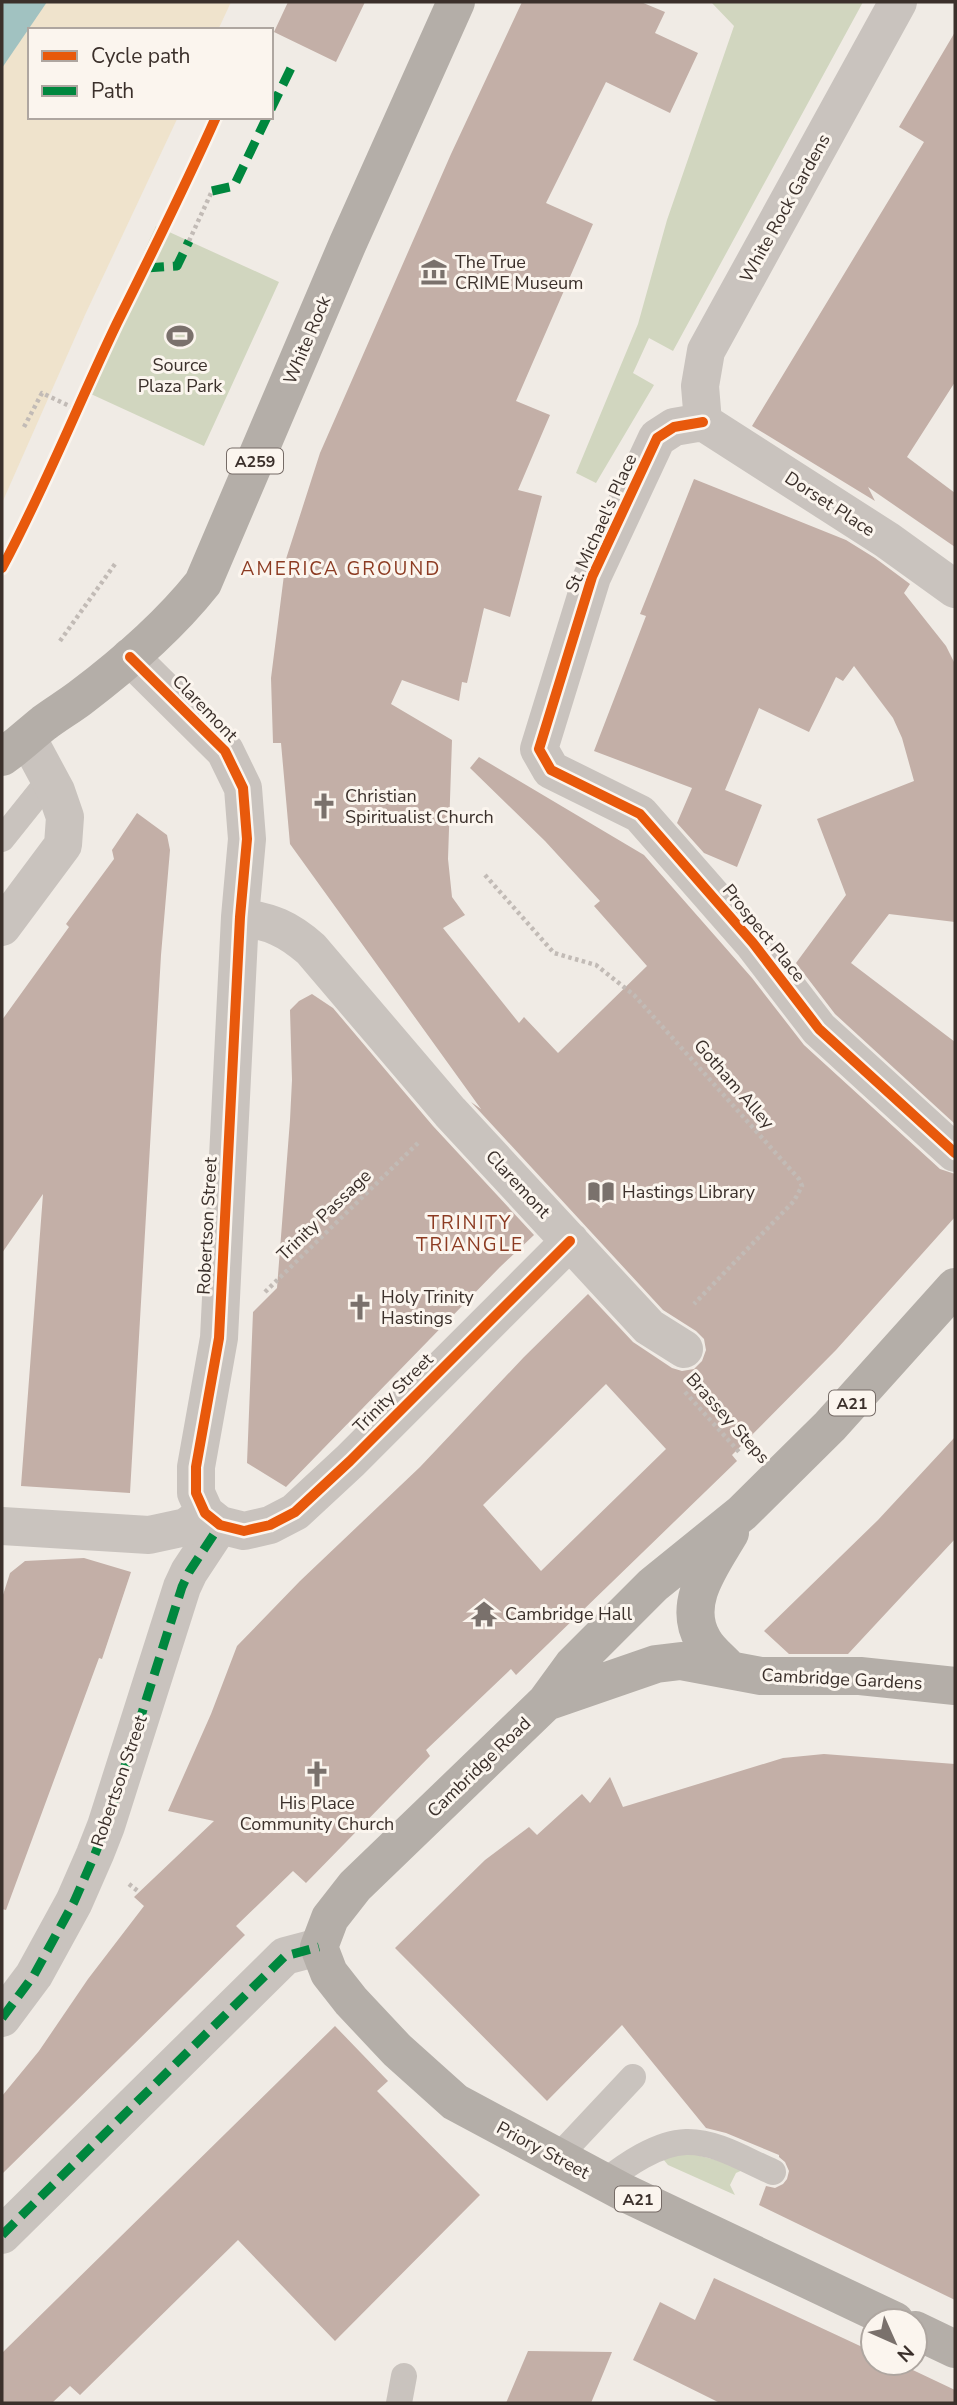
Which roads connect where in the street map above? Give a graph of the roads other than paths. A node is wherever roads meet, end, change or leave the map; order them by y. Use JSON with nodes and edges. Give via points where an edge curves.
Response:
{"nodes":[{"id":1,"x":456,"y":2,"type":"edge"},
{"id":2,"x":898,"y":2,"type":"edge"},
{"id":3,"x":703,"y":422,"type":"junction"},
{"id":4,"x":955,"y":589,"type":"edge"},
{"id":5,"x":130,"y":657,"type":"junction"},
{"id":6,"x":15,"y":748,"type":"edge"},
{"id":7,"x":539,"y":749,"type":"joint"},
{"id":8,"x":50,"y":779,"type":"junction"},
{"id":9,"x":2,"y":839,"type":"edge"},
{"id":10,"x":240,"y":917,"type":"junction"},
{"id":11,"x":2,"y":928,"type":"edge"},
{"id":12,"x":955,"y":1153,"type":"edge"},
{"id":13,"x":570,"y":1241,"type":"junction"},
{"id":14,"x":955,"y":1287,"type":"edge"},
{"id":15,"x":674,"y":1344,"type":"road end"},
{"id":16,"x":741,"y":1513,"type":"junction"},
{"id":17,"x":213,"y":1519,"type":"junction"},
{"id":18,"x":2,"y":1526,"type":"edge"},
{"id":19,"x":729,"y":1669,"type":"junction"},
{"id":20,"x":955,"y":1686,"type":"edge"},
{"id":21,"x":547,"y":1702,"type":"junction"},
{"id":22,"x":319,"y":1947,"type":"junction"},
{"id":23,"x":2,"y":2018,"type":"edge"},
{"id":24,"x":633,"y":2077,"type":"dead end"},
{"id":25,"x":557,"y":2158,"type":"junction"},
{"id":26,"x":773,"y":2172,"type":"dead end"},
{"id":27,"x":604,"y":2182,"type":"junction"},
{"id":28,"x":2,"y":2235,"type":"edge"},
{"id":29,"x":866,"y":2307,"type":"edge"},
{"id":30,"x":929,"y":2337,"type":"edge"},
{"id":31,"x":955,"y":2349,"type":"edge"},
{"id":32,"x":404,"y":2376,"type":"dead end"},
{"id":33,"x":398,"y":2403,"type":"edge"}],
"edges":[{"from":1,"to":5,"type":"highway","name":"White Rock","number":"A259","via":[[203,583],[171,621]]},
{"from":2,"to":3,"type":"street","name":"White Rock Gardens","via":[[706,351],[700,386]]},
{"from":3,"to":4,"type":"street","name":"Dorset Place"},
{"from":3,"to":7,"type":"street","name":"St. Michael's Place","via":[[674,427],[657,439],[592,578]]},
{"from":5,"to":6,"type":"highway","number":"A259"},
{"from":5,"to":10,"type":"street","name":"Claremont","via":[[225,751],[243,788],[247,839]]},
{"from":6,"to":8,"type":"street"},
{"from":7,"to":12,"type":"street","name":"Prospect Place","via":[[551,770],[640,814],[752,943],[819,1030]]},
{"from":8,"to":9,"type":"lane"},
{"from":8,"to":11,"type":"street","via":[[65,817],[63,845]]},
{"from":10,"to":13,"type":"street","name":"Claremont","via":[[292,932],[311,949],[450,1112]]},
{"from":10,"to":17,"type":"street","name":"Robertson Street","via":[[219,1338],[196,1467],[196,1493]]},
{"from":13,"to":15,"type":"street","name":"Claremont","via":[[649,1326]]},
{"from":13,"to":17,"type":"street","name":"Trinity Street","via":[[295,1512],[244,1531]]},
{"from":14,"to":16,"type":"highway","name":"Cambridge Road","number":"A21","via":[[830,1426]]},
{"from":16,"to":19,"type":"highway","number":"A21","via":[[702,1582],[694,1614],[703,1640]]},
{"from":16,"to":21,"type":"highway","name":"Cambridge Road","number":"A21","via":[[644,1593],[573,1665]]},
{"from":17,"to":18,"type":"street","via":[[149,1535]]},
{"from":17,"to":23,"type":"street","name":"Robertson Street","via":[[182,1587],[106,1826],[74,1902],[34,1975]]},
{"from":19,"to":20,"type":"highway","name":"Cambridge Gardens","number":"A21","via":[[761,1676],[860,1676]]},
{"from":19,"to":21,"type":"highway","name":"Cambridge Gardens","number":"A21","via":[[681,1661],[656,1664]]},
{"from":21,"to":22,"type":"highway","name":"Cambridge Road","number":"A21","via":[[355,1886],[330,1918]]},
{"from":22,"to":25,"type":"highway","name":"Priory Street","number":"A21","via":[[329,1973],[351,2001],[455,2102]]},
{"from":22,"to":28,"type":"street","via":[[285,1956]]},
{"from":24,"to":25,"type":"lane"},
{"from":25,"to":27,"type":"highway","name":"Priory Street","number":"A21"},
{"from":26,"to":27,"type":"lane","via":[[719,2148],[688,2141],[667,2145]]},
{"from":27,"to":29,"type":"highway","name":"Priory Street","number":"A21"},
{"from":30,"to":31,"type":"highway"},
{"from":32,"to":33,"type":"lane"}]}
